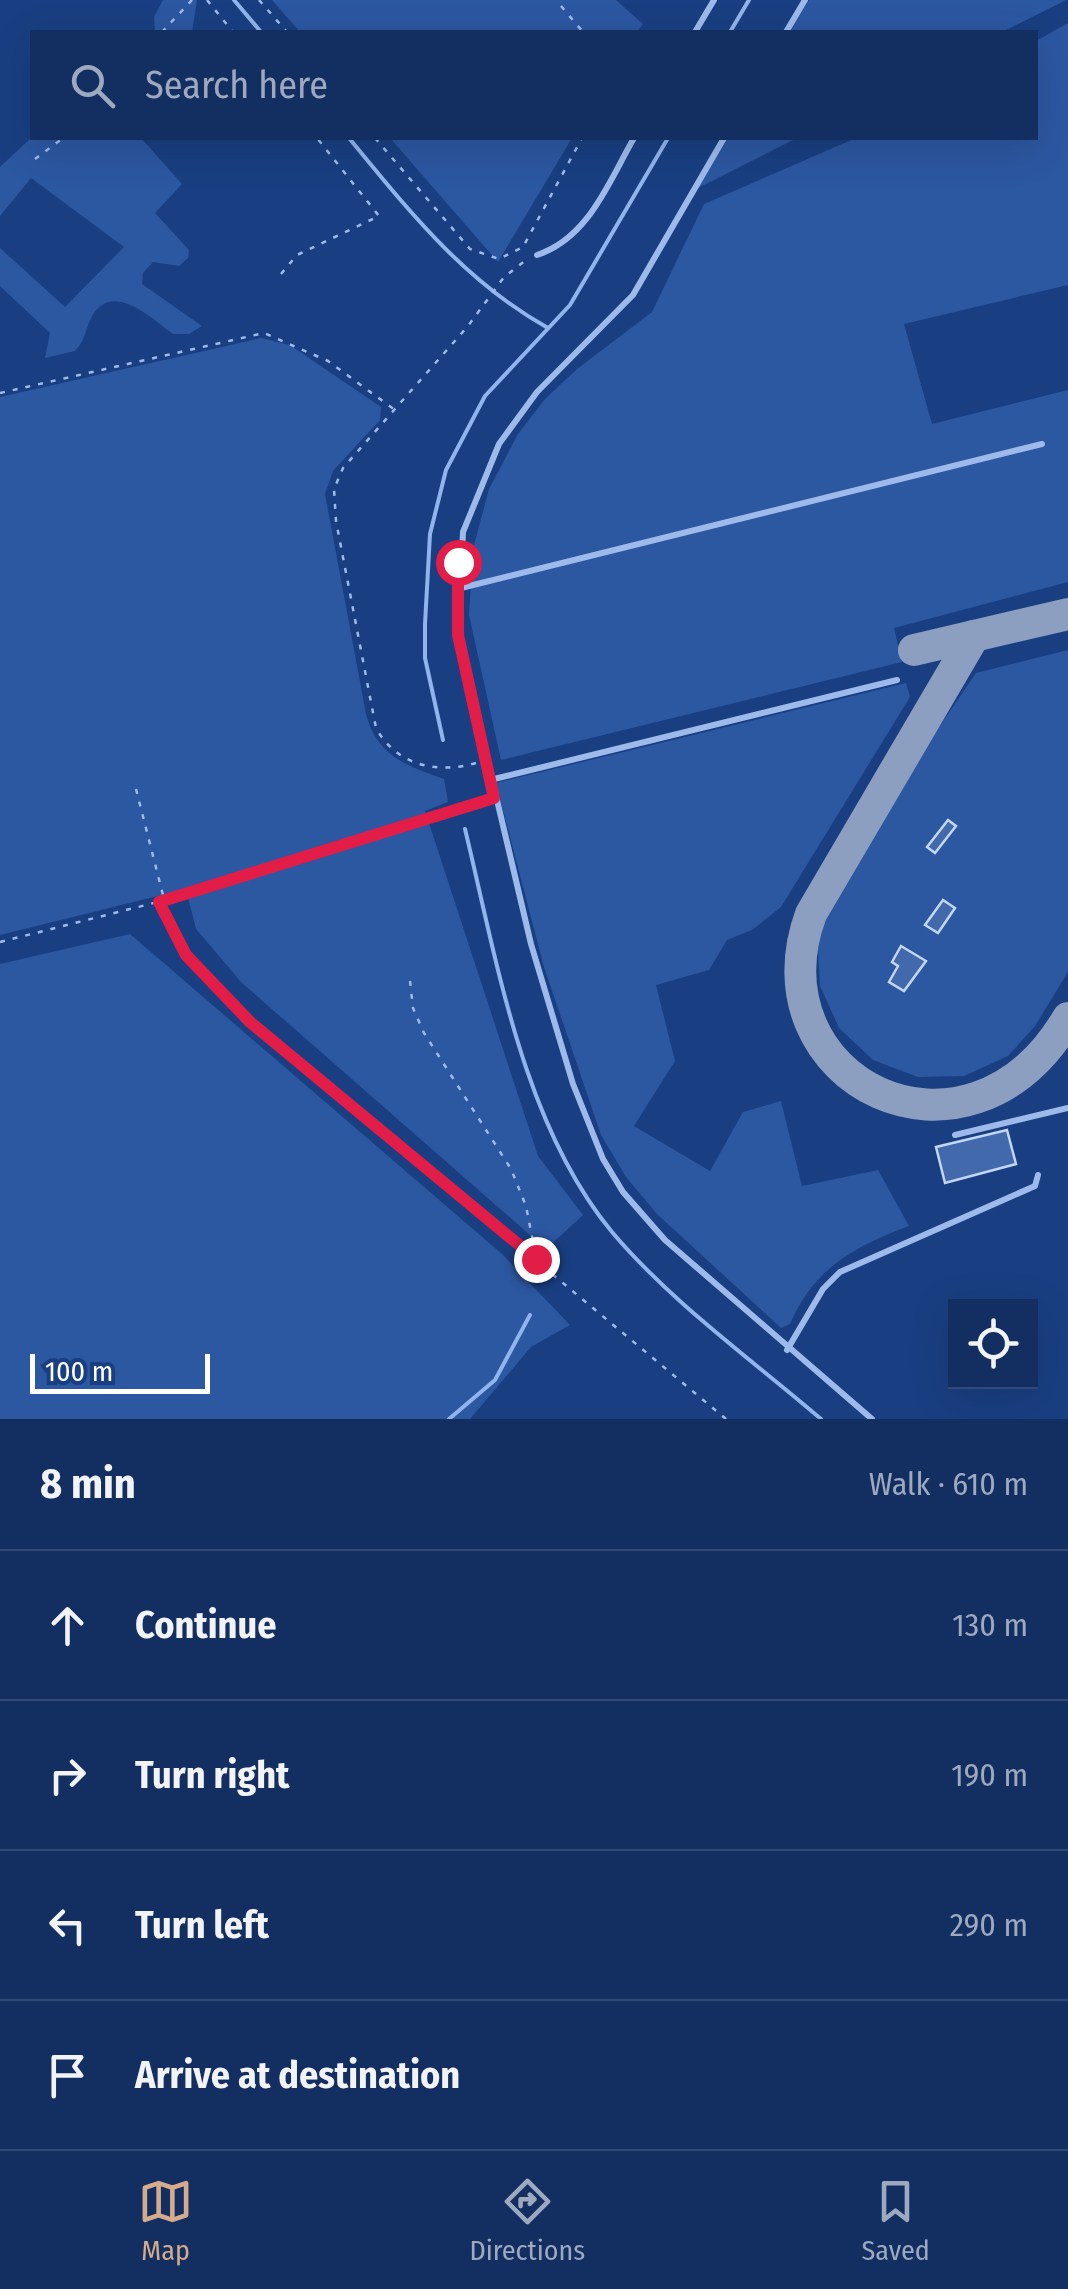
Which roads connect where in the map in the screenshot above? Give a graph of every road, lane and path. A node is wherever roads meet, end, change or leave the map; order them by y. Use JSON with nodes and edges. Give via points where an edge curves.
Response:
{"nodes":[{"id":1,"x":192,"y":0,"type":"edge"},
{"id":2,"x":207,"y":0,"type":"edge"},
{"id":3,"x":259,"y":0,"type":"edge"},
{"id":4,"x":714,"y":0,"type":"edge"},
{"id":5,"x":805,"y":0,"type":"edge"},
{"id":6,"x":560,"y":6,"type":"dead end"},
{"id":7,"x":164,"y":30,"type":"edge"},
{"id":8,"x":231,"y":30,"type":"edge"},
{"id":9,"x":285,"y":30,"type":"edge"},
{"id":10,"x":581,"y":30,"type":"edge"},
{"id":11,"x":697,"y":30,"type":"edge"},
{"id":12,"x":787,"y":30,"type":"edge"},
{"id":13,"x":60,"y":140,"type":"edge"},
{"id":14,"x":319,"y":140,"type":"edge"},
{"id":15,"x":377,"y":140,"type":"edge"},
{"id":16,"x":581,"y":140,"type":"edge"},
{"id":17,"x":633,"y":140,"type":"edge"},
{"id":18,"x":723,"y":140,"type":"edge"},
{"id":19,"x":35,"y":159,"type":"dead end"},
{"id":20,"x":537,"y":255,"type":"joint"},
{"id":21,"x":281,"y":274,"type":"dead end"},
{"id":22,"x":0,"y":393,"type":"edge"},
{"id":23,"x":397,"y":410,"type":"junction"},
{"id":24,"x":1042,"y":444,"type":"dead end"},
{"id":25,"x":457,"y":589,"type":"junction"},
{"id":26,"x":898,"y":680,"type":"dead end"},
{"id":27,"x":485,"y":759,"type":"junction"},
{"id":28,"x":490,"y":780,"type":"junction"},
{"id":29,"x":136,"y":789,"type":"dead end"},
{"id":30,"x":494,"y":798,"type":"junction"},
{"id":31,"x":162,"y":901,"type":"junction"},
{"id":32,"x":0,"y":942,"type":"edge"},
{"id":33,"x":410,"y":981,"type":"dead end"},
{"id":34,"x":1068,"y":1108,"type":"edge"},
{"id":35,"x":955,"y":1135,"type":"dead end"},
{"id":36,"x":1038,"y":1175,"type":"dead end"},
{"id":37,"x":536,"y":1259,"type":"junction"},
{"id":38,"x":787,"y":1350,"type":"junction"},
{"id":39,"x":726,"y":1419,"type":"edge"},
{"id":40,"x":872,"y":1419,"type":"edge"}],
"edges":[{"from":1,"to":7,"type":"path"},
{"from":2,"to":8,"type":"path"},
{"from":3,"to":9,"type":"path"},
{"from":4,"to":11,"type":"lane"},
{"from":5,"to":12,"type":"lane"},
{"from":6,"to":10,"type":"path"},
{"from":13,"to":19,"type":"path"},
{"from":14,"to":21,"type":"path","via":[[379,216],[297,255]]},
{"from":15,"to":16,"type":"path","via":[[470,249],[499,259],[523,246]]},
{"from":17,"to":20,"type":"lane","via":[[581,229]]},
{"from":18,"to":25,"type":"lane","via":[[632,296],[537,392],[499,444],[467,519]]},
{"from":20,"to":23,"type":"path","via":[[504,278]]},
{"from":22,"to":23,"type":"path","via":[[264,332],[328,361]]},
{"from":23,"to":27,"type":"path","via":[[343,468],[334,490],[372,719],[386,744],[417,764],[452,768]]},
{"from":24,"to":25,"type":"lane"},
{"from":25,"to":27,"type":"lane","via":[[460,652]]},
{"from":26,"to":28,"type":"lane"},
{"from":27,"to":28,"type":"lane"},
{"from":28,"to":30,"type":"lane"},
{"from":29,"to":31,"type":"path"},
{"from":30,"to":31,"type":"path"},
{"from":30,"to":38,"type":"lane","via":[[559,1042],[603,1159],[650,1225]]},
{"from":31,"to":32,"type":"path"},
{"from":31,"to":37,"type":"path","via":[[186,955],[250,1022]]},
{"from":33,"to":37,"type":"path","via":[[424,1034],[517,1181]]},
{"from":34,"to":35,"type":"lane"},
{"from":36,"to":38,"type":"lane","via":[[1035,1186],[840,1272]]},
{"from":37,"to":39,"type":"path"},
{"from":38,"to":40,"type":"lane"}]}
